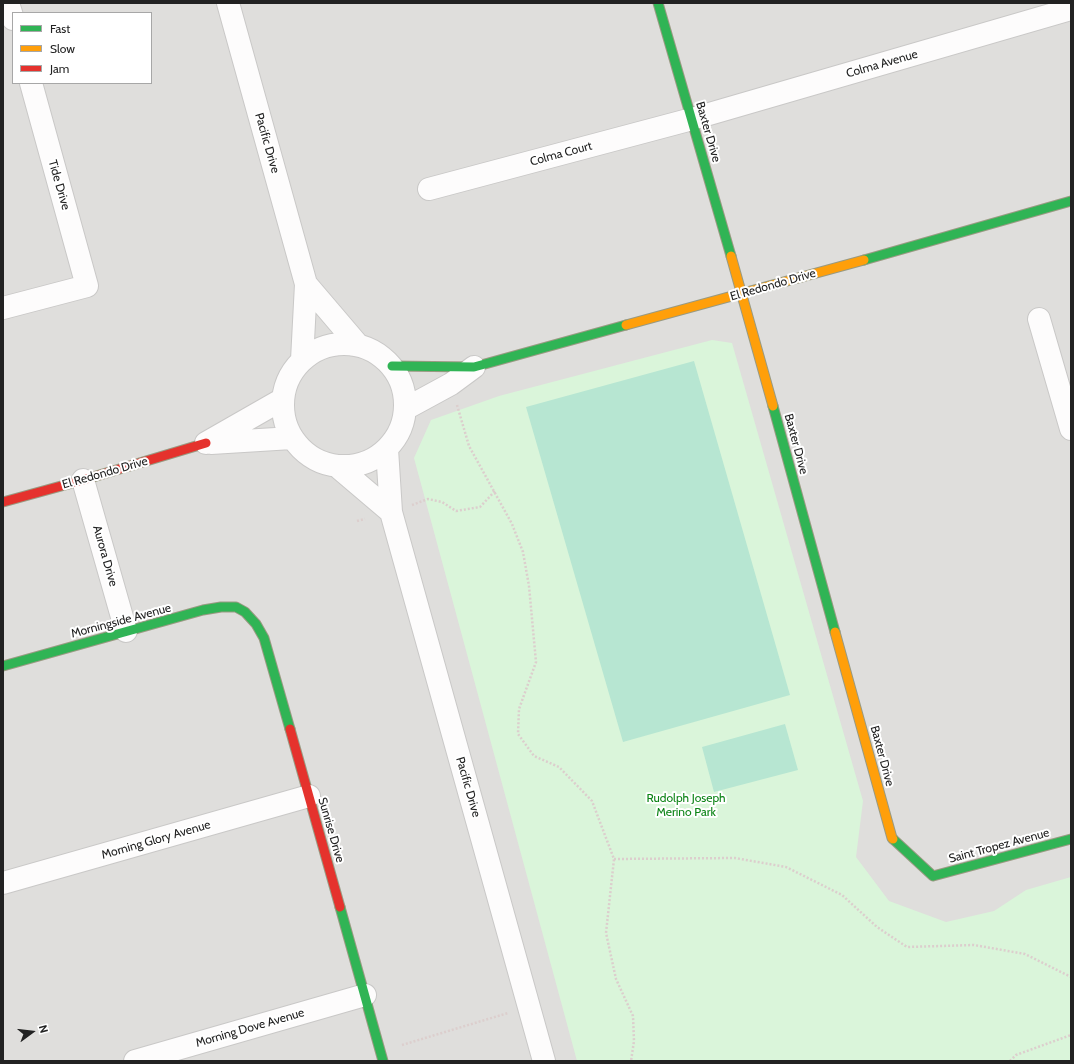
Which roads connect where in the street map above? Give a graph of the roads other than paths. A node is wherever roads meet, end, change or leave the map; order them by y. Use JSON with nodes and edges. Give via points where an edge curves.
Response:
{"nodes":[{"id":1,"x":8,"y":3,"type":"edge"},
{"id":2,"x":228,"y":3,"type":"edge"},
{"id":3,"x":658,"y":3,"type":"edge"},
{"id":4,"x":1071,"y":9,"type":"edge"},
{"id":5,"x":12,"y":17,"type":"edge"},
{"id":6,"x":31,"y":84,"type":"edge"},
{"id":7,"x":692,"y":119,"type":"junction"},
{"id":8,"x":429,"y":189,"type":"dead end"},
{"id":9,"x":1071,"y":201,"type":"edge"},
{"id":10,"x":306,"y":284,"type":"junction"},
{"id":11,"x":742,"y":294,"type":"junction"},
{"id":12,"x":3,"y":308,"type":"edge"},
{"id":13,"x":1039,"y":319,"type":"dead end"},
{"id":14,"x":358,"y":345,"type":"junction"},
{"id":15,"x":302,"y":360,"type":"junction"},
{"id":16,"x":392,"y":366,"type":"junction"},
{"id":17,"x":474,"y":367,"type":"junction"},
{"id":18,"x":283,"y":399,"type":"junction"},
{"id":19,"x":405,"y":409,"type":"junction"},
{"id":20,"x":1071,"y":429,"type":"edge"},
{"id":21,"x":292,"y":438,"type":"junction"},
{"id":22,"x":206,"y":443,"type":"junction"},
{"id":23,"x":387,"y":449,"type":"junction"},
{"id":24,"x":338,"y":467,"type":"junction"},
{"id":25,"x":83,"y":480,"type":"junction"},
{"id":26,"x":3,"y":502,"type":"edge"},
{"id":27,"x":392,"y":512,"type":"junction"},
{"id":28,"x":245,"y":611,"type":"joint"},
{"id":29,"x":126,"y":631,"type":"junction"},
{"id":30,"x":3,"y":666,"type":"edge"},
{"id":31,"x":309,"y":796,"type":"junction"},
{"id":32,"x":1071,"y":839,"type":"edge"},
{"id":33,"x":933,"y":876,"type":"joint"},
{"id":34,"x":3,"y":884,"type":"edge"},
{"id":35,"x":365,"y":995,"type":"junction"},
{"id":36,"x":382,"y":1056,"type":"edge"},
{"id":37,"x":135,"y":1061,"type":"edge"},
{"id":38,"x":544,"y":1061,"type":"edge"}],
"edges":[{"from":1,"to":5,"type":"street"},
{"from":2,"to":10,"type":"street","name":"Pacific Drive"},
{"from":3,"to":7,"type":"street","name":"Baxter Drive"},
{"from":4,"to":7,"type":"street","name":"Colma Avenue"},
{"from":6,"to":12,"type":"street","name":"Tide Drive","via":[[87,286]]},
{"from":7,"to":8,"type":"street","name":"Colma Court"},
{"from":7,"to":11,"type":"street","name":"Baxter Drive"},
{"from":9,"to":11,"type":"street","name":"El Redondo Drive"},
{"from":10,"to":14,"type":"street","name":"Pacific Drive"},
{"from":10,"to":15,"type":"street","name":"Pacific Drive"},
{"from":11,"to":17,"type":"street","name":"El Redondo Drive"},
{"from":11,"to":33,"type":"street","name":"Baxter Drive","via":[[892,838]]},
{"from":13,"to":20,"type":"street"},
{"from":14,"to":15,"type":"street","via":[[337,344],[316,350]]},
{"from":14,"to":16,"type":"street","via":[[375,352]]},
{"from":15,"to":18,"type":"street","via":[[289,377]]},
{"from":16,"to":17,"type":"street","name":"El Redondo Drive"},
{"from":16,"to":19,"type":"street","via":[[405,397]]},
{"from":17,"to":19,"type":"street","name":"El Redondo Drive","via":[[451,384]]},
{"from":18,"to":21,"type":"street","via":[[283,412]]},
{"from":18,"to":22,"type":"street","name":"El Redondo Drive"},
{"from":19,"to":23,"type":"street","via":[[400,432]]},
{"from":21,"to":22,"type":"street","name":"El Redondo Drive"},
{"from":21,"to":24,"type":"street","via":[[302,449],[319,460]]},
{"from":22,"to":25,"type":"street","name":"El Redondo Drive"},
{"from":23,"to":24,"type":"street","via":[[360,465]]},
{"from":23,"to":27,"type":"street","name":"Pacific Drive"},
{"from":24,"to":27,"type":"street"},
{"from":25,"to":26,"type":"street","name":"El Redondo Drive"},
{"from":25,"to":29,"type":"street","name":"Aurora Drive"},
{"from":27,"to":38,"type":"street","name":"Pacific Drive"},
{"from":28,"to":29,"type":"street","name":"Morningside Avenue","via":[[234,607],[217,607]]},
{"from":28,"to":31,"type":"street","name":"Sunrise Drive","via":[[256,623],[264,638]]},
{"from":29,"to":30,"type":"street","name":"Morningside Avenue"},
{"from":31,"to":34,"type":"street","name":"Morning Glory Avenue"},
{"from":31,"to":35,"type":"street","name":"Sunrise Drive"},
{"from":32,"to":33,"type":"street","name":"Saint Tropez Avenue"},
{"from":35,"to":36,"type":"street","name":"Sunrise Drive"},
{"from":35,"to":37,"type":"street","name":"Morning Dove Avenue"}]}
